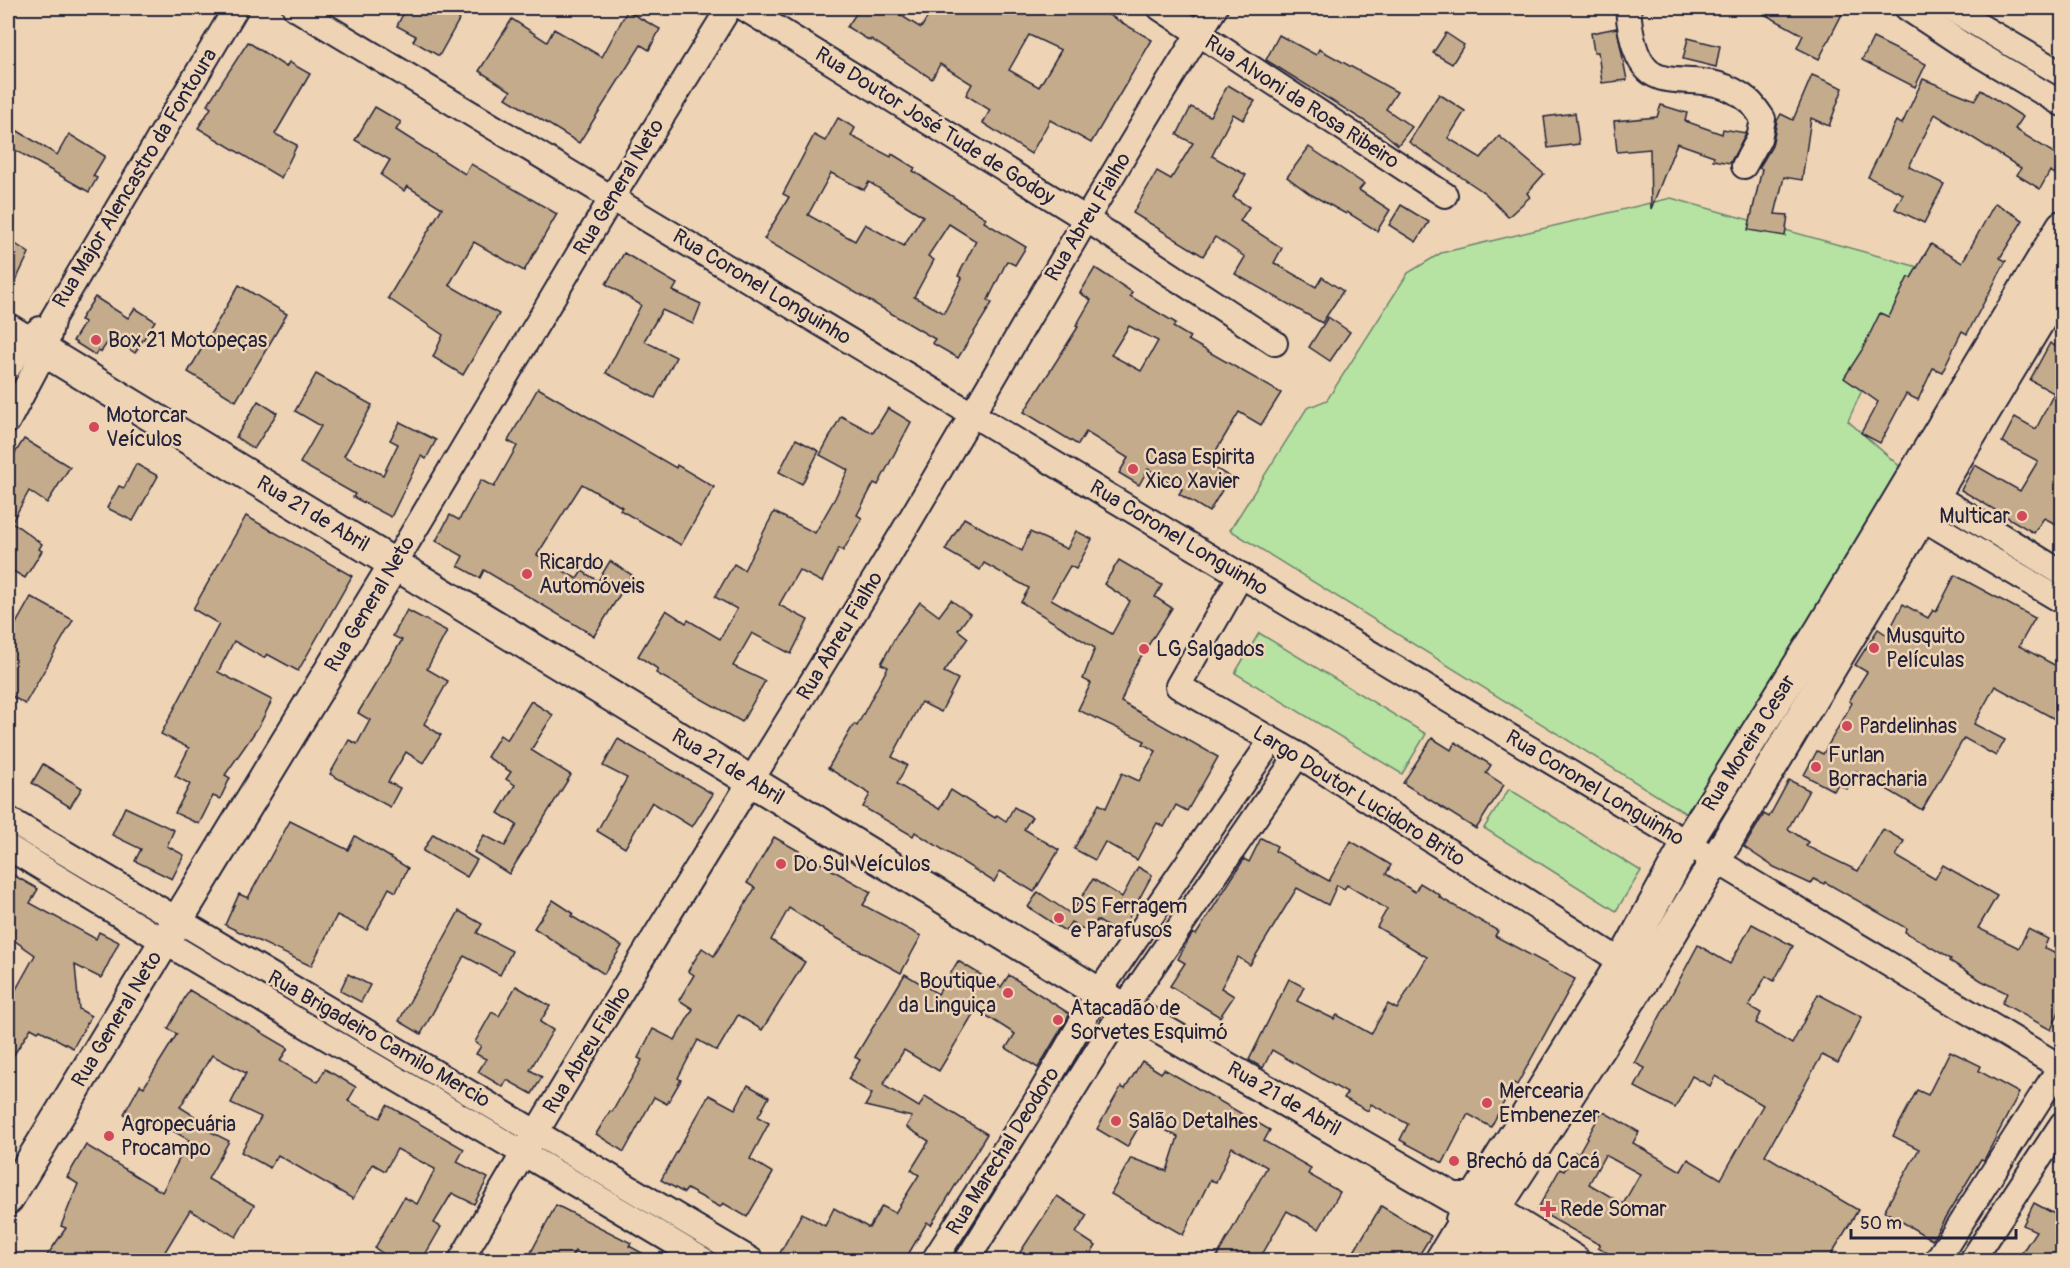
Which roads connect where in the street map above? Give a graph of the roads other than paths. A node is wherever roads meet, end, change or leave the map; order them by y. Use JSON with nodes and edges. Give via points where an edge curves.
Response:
{"nodes":[{"id":1,"x":236,"y":8,"type":"edge"},
{"id":2,"x":295,"y":8,"type":"edge"},
{"id":3,"x":729,"y":8,"type":"edge"},
{"id":4,"x":744,"y":8,"type":"edge"},
{"id":5,"x":1160,"y":8,"type":"edge"},
{"id":6,"x":1215,"y":8,"type":"edge"},
{"id":7,"x":1628,"y":8,"type":"edge"},
{"id":8,"x":1906,"y":8,"type":"edge"},
{"id":9,"x":1948,"y":8,"type":"edge"},
{"id":10,"x":1978,"y":15,"type":"edge"},
{"id":11,"x":1936,"y":28,"type":"junction"},
{"id":12,"x":1198,"y":34,"type":"junction"},
{"id":13,"x":1963,"y":45,"type":"junction"},
{"id":14,"x":2062,"y":74,"type":"edge"},
{"id":15,"x":2061,"y":101,"type":"edge"},
{"id":16,"x":1744,"y":166,"type":"dead end"},
{"id":17,"x":1445,"y":195,"type":"dead end"},
{"id":18,"x":613,"y":196,"type":"junction"},
{"id":19,"x":1086,"y":219,"type":"junction"},
{"id":20,"x":2062,"y":226,"type":"edge"},
{"id":21,"x":2062,"y":283,"type":"edge"},
{"id":22,"x":26,"y":340,"type":"edge"},
{"id":23,"x":1275,"y":343,"type":"dead end"},
{"id":24,"x":8,"y":368,"type":"edge"},
{"id":25,"x":974,"y":415,"type":"junction"},
{"id":26,"x":8,"y":421,"type":"edge"},
{"id":27,"x":1915,"y":498,"type":"junction"},
{"id":28,"x":395,"y":563,"type":"junction"},
{"id":29,"x":2062,"y":573,"type":"edge"},
{"id":30,"x":1241,"y":575,"type":"junction"},
{"id":31,"x":2062,"y":602,"type":"edge"},
{"id":32,"x":1271,"y":741,"type":"junction"},
{"id":33,"x":1298,"y":755,"type":"junction"},
{"id":34,"x":752,"y":782,"type":"junction"},
{"id":35,"x":11,"y":835,"type":"edge"},
{"id":36,"x":1686,"y":843,"type":"junction"},
{"id":37,"x":1715,"y":861,"type":"junction"},
{"id":38,"x":169,"y":931,"type":"junction"},
{"id":39,"x":1633,"y":969,"type":"junction"},
{"id":40,"x":1099,"y":992,"type":"junction"},
{"id":41,"x":1124,"y":1008,"type":"junction"},
{"id":42,"x":355,"y":1025,"type":"junction"},
{"id":43,"x":342,"y":1046,"type":"junction"},
{"id":44,"x":2062,"y":1066,"type":"edge"},
{"id":45,"x":1036,"y":1101,"type":"junction"},
{"id":46,"x":1059,"y":1114,"type":"junction"},
{"id":47,"x":2062,"y":1124,"type":"edge"},
{"id":48,"x":537,"y":1131,"type":"junction"},
{"id":49,"x":524,"y":1152,"type":"junction"},
{"id":50,"x":8,"y":1200,"type":"edge"},
{"id":51,"x":1473,"y":1212,"type":"junction"},
{"id":52,"x":690,"y":1224,"type":"junction"},
{"id":53,"x":677,"y":1245,"type":"junction"},
{"id":54,"x":939,"y":1252,"type":"edge"},
{"id":55,"x":968,"y":1259,"type":"edge"},
{"id":56,"x":461,"y":1260,"type":"edge"},
{"id":57,"x":703,"y":1260,"type":"edge"},
{"id":58,"x":751,"y":1260,"type":"edge"},
{"id":59,"x":1437,"y":1260,"type":"edge"},
{"id":60,"x":1462,"y":1260,"type":"edge"},
{"id":61,"x":1523,"y":1260,"type":"edge"},
{"id":62,"x":1574,"y":1260,"type":"edge"},
{"id":63,"x":1937,"y":1260,"type":"edge"},
{"id":64,"x":1972,"y":1260,"type":"edge"}],
"edges":[{"from":1,"to":22,"type":"street","name":"Rua Major Alencastro da Fontoura","via":[[53,318]]},
{"from":2,"to":18,"type":"street","name":"Rua Coronel Longuinho"},
{"from":3,"to":18,"type":"street","name":"Rua General Neto"},
{"from":4,"to":19,"type":"street","name":"Rua Doutor José Tude de Godoy"},
{"from":5,"to":12,"type":"street","name":"Rua Alvoni da Rosa Ribeiro"},
{"from":6,"to":12,"type":"street","name":"Rua Abreu Fialho"},
{"from":7,"to":16,"type":"street","via":[[1634,48],[1643,67],[1652,75],[1727,87],[1749,101],[1763,119],[1759,139]]},
{"from":8,"to":11,"type":"street"},
{"from":9,"to":10,"type":"street"},
{"from":9,"to":11,"type":"street"},
{"from":10,"to":13,"type":"street"},
{"from":10,"to":14,"type":"street"},
{"from":11,"to":13,"type":"street"},
{"from":12,"to":17,"type":"street","name":"Rua Alvoni da Rosa Ribeiro"},
{"from":12,"to":19,"type":"street","name":"Rua Abreu Fialho"},
{"from":13,"to":15,"type":"street"},
{"from":18,"to":25,"type":"street","name":"Rua Coronel Longuinho"},
{"from":18,"to":28,"type":"street","name":"Rua General Neto"},
{"from":19,"to":23,"type":"street","name":"Rua Doutor José Tude de Godoy"},
{"from":19,"to":25,"type":"street","name":"Rua Abreu Fialho"},
{"from":20,"to":27,"type":"street","name":"Rua Moreira Cesar"},
{"from":21,"to":27,"type":"street","name":"Rua Moreira Cesar"},
{"from":22,"to":24,"type":"street","name":"Rua Major Alencastro da Fontoura"},
{"from":22,"to":26,"type":"street","name":"Rua Major Alencastro da Fontoura"},
{"from":22,"to":28,"type":"street","name":"Rua 21 de Abril"},
{"from":25,"to":30,"type":"street","name":"Rua Coronel Longuinho"},
{"from":25,"to":34,"type":"street","name":"Rua Abreu Fialho"},
{"from":27,"to":29,"type":"street"},
{"from":27,"to":31,"type":"street"},
{"from":27,"to":36,"type":"street","name":"Rua Moreira Cesar","via":[[1821,629]]},
{"from":27,"to":37,"type":"street","name":"Rua Moreira Cesar"},
{"from":28,"to":34,"type":"street","name":"Rua 21 de Abril"},
{"from":28,"to":38,"type":"street","name":"Rua General Neto"},
{"from":30,"to":32,"type":"street","name":"Largo Doutor Lucidoro Brito","via":[[1178,686]]},
{"from":30,"to":36,"type":"street","name":"Rua Coronel Longuinho"},
{"from":32,"to":33,"type":"street","name":"Largo Doutor Lucidoro Brito"},
{"from":32,"to":40,"type":"street","name":"Rua Marechal Deodoro"},
{"from":33,"to":39,"type":"street","name":"Largo Doutor Lucidoro Brito"},
{"from":33,"to":41,"type":"street","name":"Rua Marechal Deodoro"},
{"from":34,"to":40,"type":"street","name":"Rua 21 de Abril"},
{"from":34,"to":48,"type":"street","name":"Rua Abreu Fialho"},
{"from":35,"to":38,"type":"street","name":"Rua Brigadeiro Camilo Mercio"},
{"from":36,"to":37,"type":"street","name":"Rua Coronel Longuinho"},
{"from":36,"to":39,"type":"street","name":"Rua Moreira Cesar"},
{"from":37,"to":39,"type":"street","name":"Rua Moreira Cesar"},
{"from":37,"to":44,"type":"street","name":"Rua Coronel Longuinho"},
{"from":38,"to":42,"type":"street","name":"Rua Brigadeiro Camilo Mercio"},
{"from":38,"to":43,"type":"street","name":"Rua Brigadeiro Camilo Mercio"},
{"from":38,"to":50,"type":"street","name":"Rua General Neto"},
{"from":39,"to":51,"type":"street","name":"Rua Moreira Cesar"},
{"from":40,"to":41,"type":"street","name":"Rua 21 de Abril"},
{"from":40,"to":45,"type":"street","name":"Rua Marechal Deodoro"},
{"from":41,"to":46,"type":"street","name":"Rua Marechal Deodoro"},
{"from":41,"to":51,"type":"street","name":"Rua 21 de Abril"},
{"from":42,"to":43,"type":"street"},
{"from":42,"to":48,"type":"street","name":"Rua Brigadeiro Camilo Mercio"},
{"from":43,"to":49,"type":"street","name":"Rua Brigadeiro Camilo Mercio"},
{"from":44,"to":63,"type":"street"},
{"from":45,"to":46,"type":"street"},
{"from":45,"to":54,"type":"street","name":"Rua Marechal Deodoro"},
{"from":46,"to":55,"type":"street","name":"Rua Marechal Deodoro"},
{"from":47,"to":64,"type":"street"},
{"from":48,"to":49,"type":"street","name":"Rua Abreu Fialho"},
{"from":48,"to":52,"type":"street","name":"Rua Brigadeiro Camilo Mercio"},
{"from":49,"to":53,"type":"street","name":"Rua Brigadeiro Camilo Mercio"},
{"from":49,"to":56,"type":"street","name":"Rua Abreu Fialho"},
{"from":51,"to":59,"type":"street","name":"Rua Moreira Cesar"},
{"from":51,"to":60,"type":"street","name":"Rua Moreira Cesar"},
{"from":51,"to":61,"type":"street","name":"Rua 21 de Abril"},
{"from":51,"to":62,"type":"street","name":"Rua 21 de Abril"},
{"from":52,"to":53,"type":"street"},
{"from":52,"to":58,"type":"street","name":"Rua Brigadeiro Camilo Mercio"},
{"from":53,"to":57,"type":"street","name":"Rua Brigadeiro Camilo Mercio"},
{"from":54,"to":55,"type":"street"}]}
